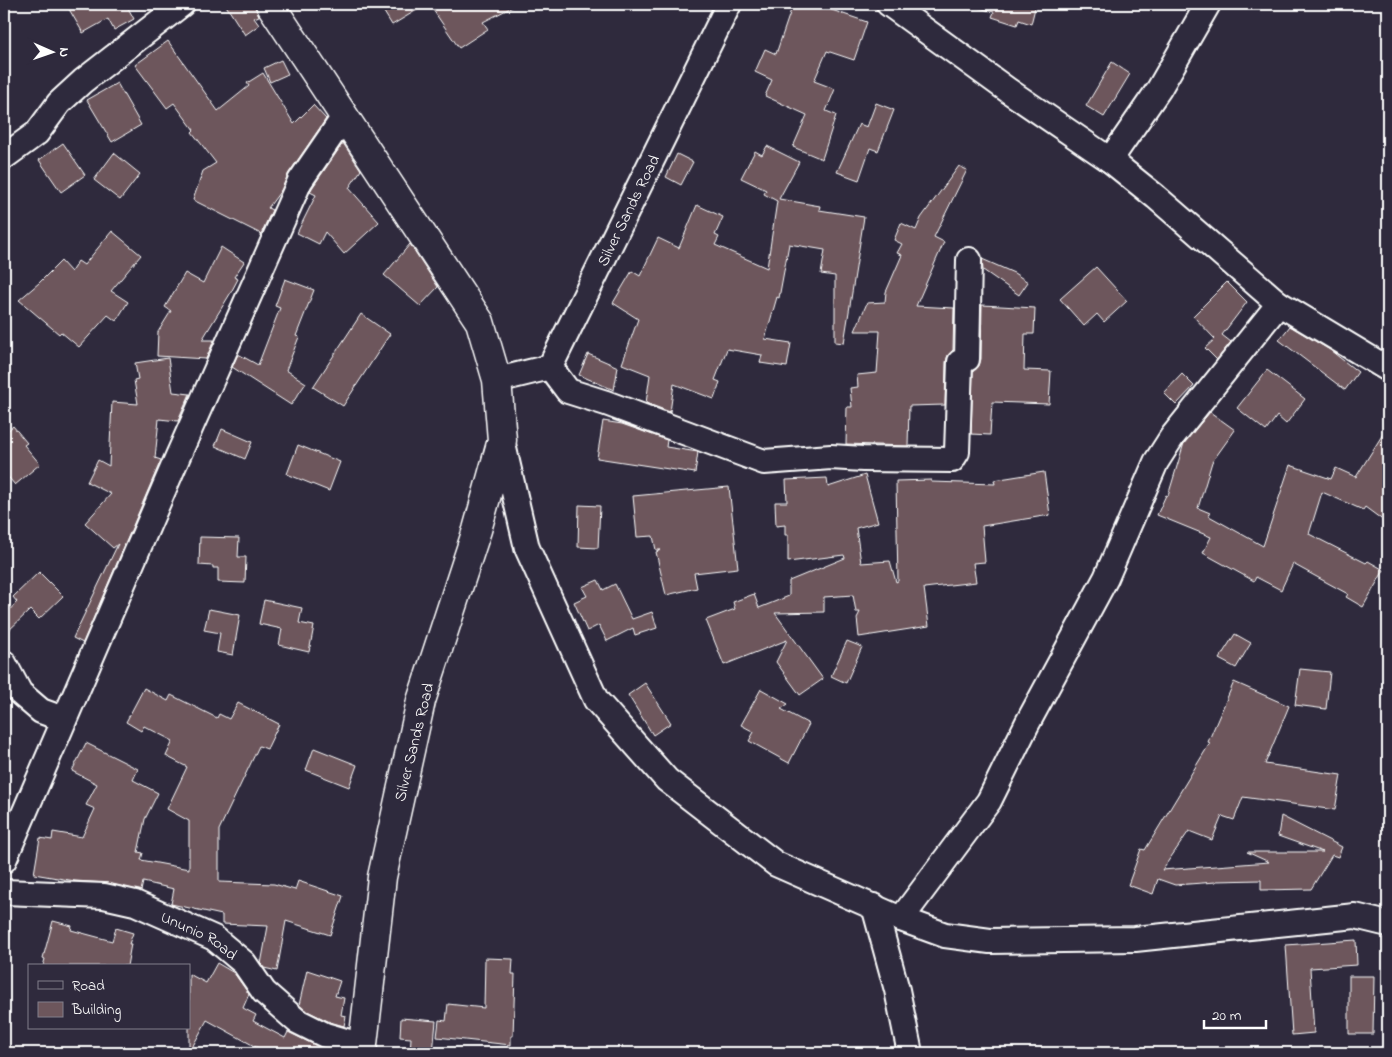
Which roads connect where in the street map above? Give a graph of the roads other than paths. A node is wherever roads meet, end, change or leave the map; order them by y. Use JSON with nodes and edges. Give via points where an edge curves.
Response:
{"nodes":[{"id":1,"x":182,"y":4,"type":"edge"},
{"id":2,"x":270,"y":4,"type":"edge"},
{"id":3,"x":729,"y":4,"type":"edge"},
{"id":4,"x":889,"y":4,"type":"edge"},
{"id":5,"x":1208,"y":4,"type":"edge"},
{"id":6,"x":344,"y":117,"type":"junction"},
{"id":7,"x":4,"y":157,"type":"edge"},
{"id":8,"x":1110,"y":160,"type":"junction"},
{"id":9,"x":969,"y":260,"type":"dead end"},
{"id":10,"x":1278,"y":303,"type":"junction"},
{"id":11,"x":550,"y":367,"type":"junction"},
{"id":12,"x":1388,"y":369,"type":"edge"},
{"id":13,"x":497,"y":380,"type":"junction"},
{"id":14,"x":502,"y":440,"type":"junction"},
{"id":15,"x":4,"y":663,"type":"edge"},
{"id":16,"x":63,"y":719,"type":"junction"},
{"id":17,"x":4,"y":860,"type":"edge"},
{"id":18,"x":4,"y":892,"type":"edge"},
{"id":19,"x":874,"y":906,"type":"junction"},
{"id":20,"x":901,"y":919,"type":"junction"},
{"id":21,"x":1388,"y":924,"type":"edge"},
{"id":22,"x":904,"y":1023,"type":"junction"},
{"id":23,"x":362,"y":1050,"type":"edge"},
{"id":24,"x":892,"y":1053,"type":"edge"},
{"id":25,"x":910,"y":1053,"type":"edge"}],
"edges":[{"from":1,"to":7,"type":"street","via":[[84,81],[59,103],[37,133]]},
{"from":2,"to":6,"type":"street"},
{"from":3,"to":11,"type":"street","name":"Silver Sands Road"},
{"from":4,"to":8,"type":"street"},
{"from":5,"to":8,"type":"street","via":[[1160,89]]},
{"from":6,"to":13,"type":"street","via":[[480,322]]},
{"from":6,"to":16,"type":"street","via":[[300,180]]},
{"from":8,"to":10,"type":"street"},
{"from":9,"to":11,"type":"street","via":[[967,359],[960,362],[957,452],[952,460],[832,457],[764,462],[568,391]]},
{"from":10,"to":12,"type":"street"},
{"from":10,"to":20,"type":"street","via":[[1172,436],[1156,462],[1106,578],[989,801]]},
{"from":11,"to":13,"type":"street"},
{"from":13,"to":14,"type":"street"},
{"from":14,"to":19,"type":"street","via":[[527,548],[596,700],[667,780],[776,864]]},
{"from":14,"to":23,"type":"street","name":"Silver Sands Road","via":[[477,530],[421,701],[382,877]]},
{"from":15,"to":16,"type":"street","via":[[20,693],[41,712]]},
{"from":16,"to":17,"type":"street"},
{"from":18,"to":23,"type":"street","name":"Ununio Road","via":[[104,896],[135,903],[214,938],[244,963],[264,992],[297,1021],[324,1036]]},
{"from":19,"to":20,"type":"street"},
{"from":19,"to":22,"type":"street"},
{"from":20,"to":21,"type":"street","via":[[945,935],[990,940],[1135,939],[1355,916]]},
{"from":22,"to":24,"type":"street"},
{"from":22,"to":25,"type":"street"}]}
